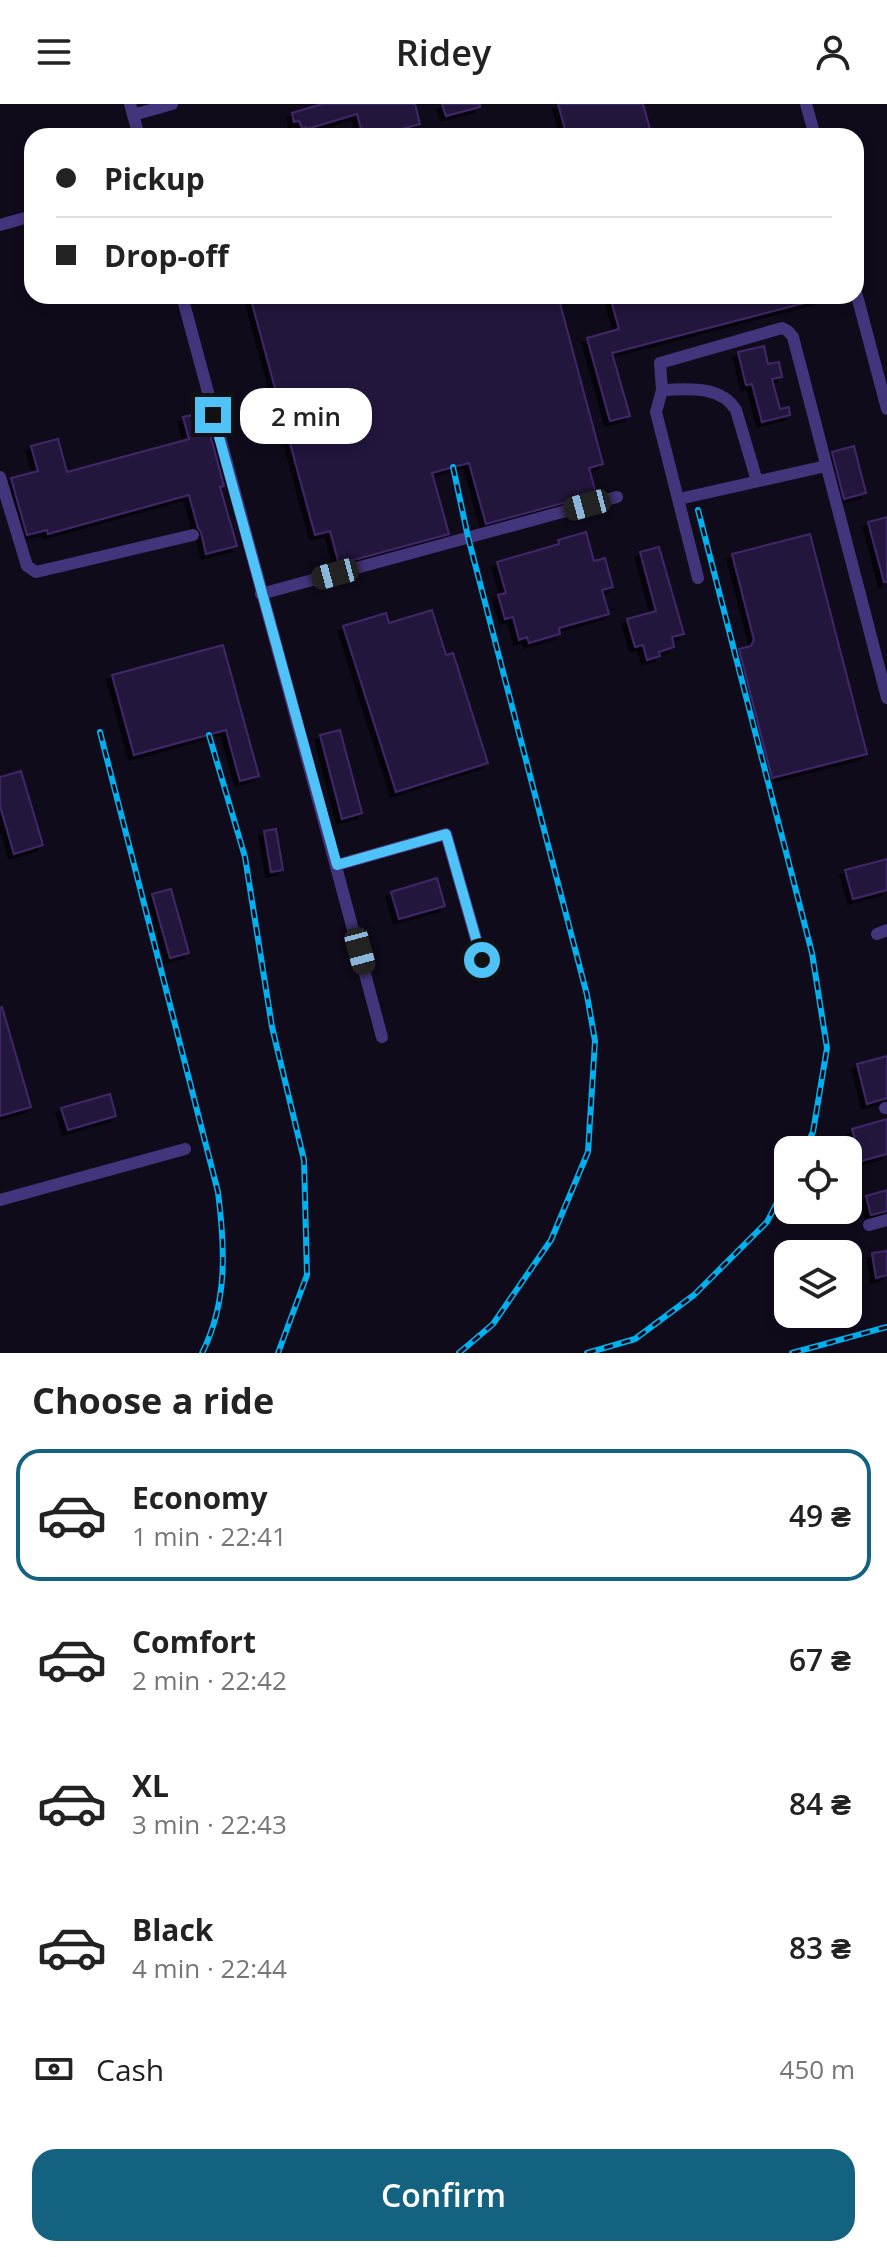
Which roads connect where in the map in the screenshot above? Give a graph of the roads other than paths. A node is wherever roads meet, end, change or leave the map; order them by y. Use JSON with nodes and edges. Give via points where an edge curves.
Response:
{"nodes":[{"id":1,"x":172,"y":104,"type":"edge"},
{"id":2,"x":806,"y":104,"type":"edge"},
{"id":3,"x":132,"y":110,"type":"edge"},
{"id":4,"x":813,"y":128,"type":"edge"},
{"id":5,"x":24,"y":218,"type":"edge"},
{"id":6,"x":0,"y":225,"type":"edge"},
{"id":7,"x":184,"y":304,"type":"edge"},
{"id":8,"x":859,"y":304,"type":"edge"},
{"id":9,"x":662,"y":390,"type":"junction"},
{"id":10,"x":887,"y":409,"type":"edge"},
{"id":11,"x":826,"y":466,"type":"junction"},
{"id":12,"x":0,"y":477,"type":"edge"},
{"id":13,"x":757,"y":481,"type":"junction"},
{"id":14,"x":617,"y":497,"type":"dead end"},
{"id":15,"x":679,"y":499,"type":"junction"},
{"id":16,"x":193,"y":535,"type":"dead end"},
{"id":17,"x":698,"y":578,"type":"dead end"},
{"id":18,"x":261,"y":594,"type":"junction"},
{"id":19,"x":887,"y":698,"type":"edge"},
{"id":20,"x":337,"y":865,"type":"junction"},
{"id":21,"x":482,"y":960,"type":"dead end"},
{"id":22,"x":382,"y":1037,"type":"dead end"},
{"id":23,"x":185,"y":1149,"type":"dead end"},
{"id":24,"x":0,"y":1200,"type":"edge"},
{"id":25,"x":887,"y":1220,"type":"edge"},
{"id":26,"x":869,"y":1225,"type":"dead end"}],
"edges":[{"from":1,"to":3,"type":"lane"},
{"from":2,"to":4,"type":"lane"},
{"from":5,"to":6,"type":"lane"},
{"from":7,"to":18,"type":"lane"},
{"from":8,"to":10,"type":"lane"},
{"from":9,"to":11,"type":"lane","via":[[660,363],[782,328],[793,337]]},
{"from":9,"to":13,"type":"lane","via":[[702,389],[731,402]]},
{"from":9,"to":15,"type":"lane","via":[[656,412]]},
{"from":11,"to":13,"type":"lane"},
{"from":11,"to":19,"type":"lane"},
{"from":12,"to":16,"type":"lane","via":[[27,566],[36,572]]},
{"from":13,"to":15,"type":"lane"},
{"from":14,"to":18,"type":"lane"},
{"from":15,"to":17,"type":"lane"},
{"from":18,"to":20,"type":"lane"},
{"from":20,"to":21,"type":"lane","via":[[446,834]]},
{"from":20,"to":22,"type":"lane"},
{"from":23,"to":24,"type":"lane"},
{"from":25,"to":26,"type":"lane"}]}
